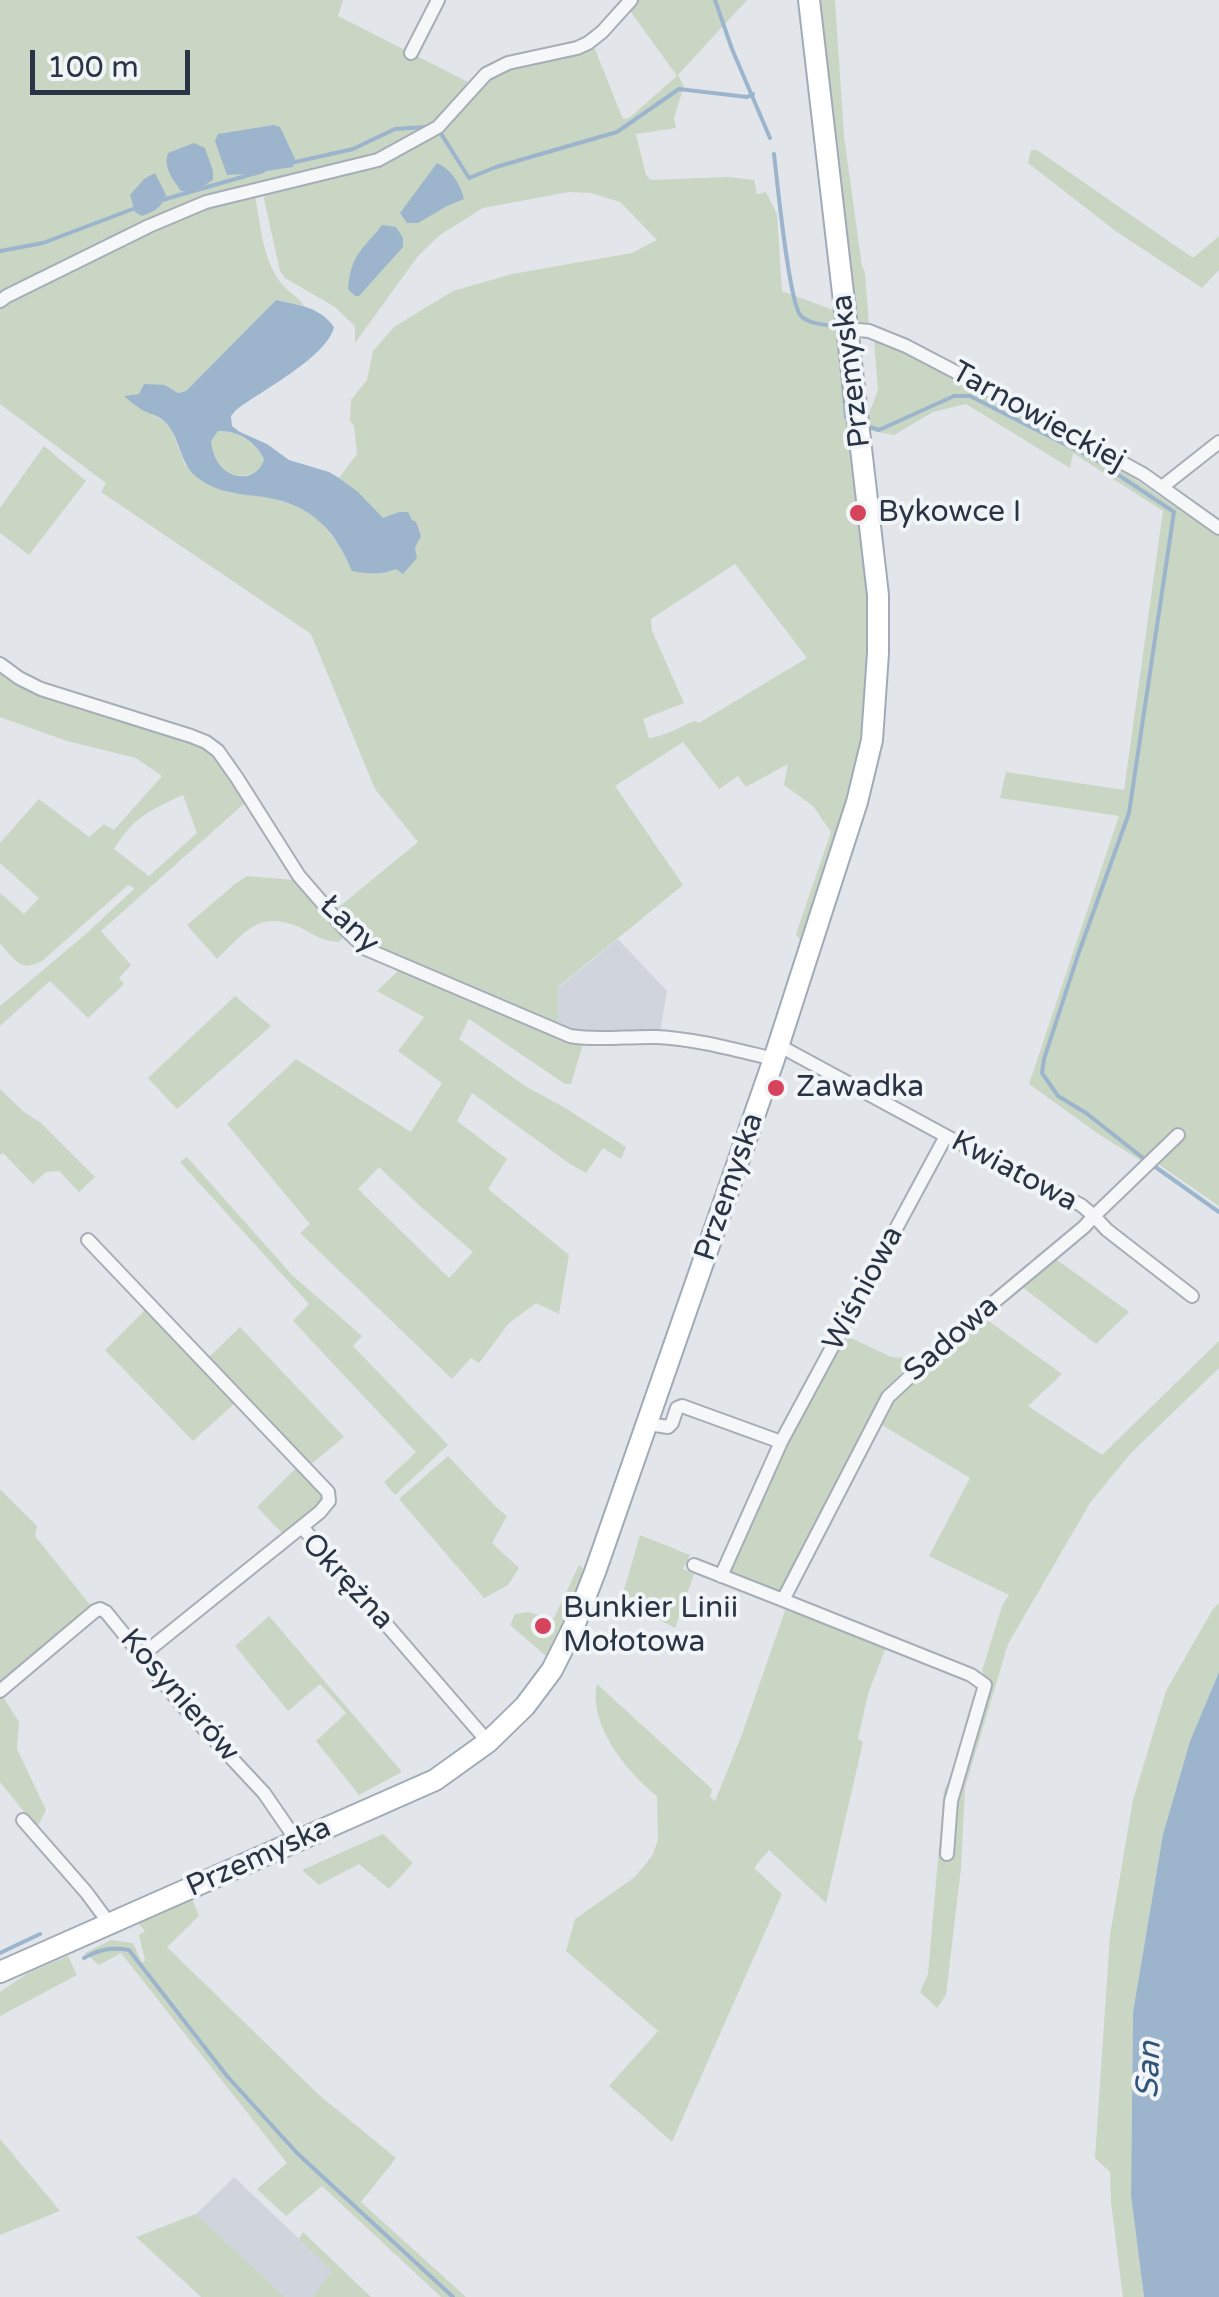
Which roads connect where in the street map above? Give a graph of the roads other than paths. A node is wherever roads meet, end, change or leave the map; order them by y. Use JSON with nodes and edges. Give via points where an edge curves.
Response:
{"nodes":[{"id":1,"x":438,"y":0,"type":"edge"},
{"id":2,"x":631,"y":0,"type":"edge"},
{"id":3,"x":809,"y":0,"type":"edge"},
{"id":4,"x":411,"y":52,"type":"dead end"},
{"id":5,"x":0,"y":301,"type":"edge"},
{"id":6,"x":847,"y":329,"type":"junction"},
{"id":7,"x":1219,"y":442,"type":"edge"},
{"id":8,"x":1162,"y":487,"type":"junction"},
{"id":9,"x":1219,"y":528,"type":"edge"},
{"id":10,"x":0,"y":664,"type":"edge"},
{"id":11,"x":776,"y":1052,"type":"junction"},
{"id":12,"x":1178,"y":1135,"type":"dead end"},
{"id":13,"x":946,"y":1136,"type":"junction"},
{"id":14,"x":1094,"y":1216,"type":"junction"},
{"id":15,"x":88,"y":1240,"type":"dead end"},
{"id":16,"x":1192,"y":1296,"type":"dead end"},
{"id":17,"x":648,"y":1424,"type":"junction"},
{"id":18,"x":781,"y":1442,"type":"junction"},
{"id":19,"x":302,"y":1526,"type":"junction"},
{"id":20,"x":694,"y":1565,"type":"dead end"},
{"id":21,"x":721,"y":1576,"type":"junction"},
{"id":22,"x":783,"y":1600,"type":"junction"},
{"id":23,"x":142,"y":1656,"type":"junction"},
{"id":24,"x":0,"y":1691,"type":"edge"},
{"id":25,"x":488,"y":1742,"type":"junction"},
{"id":26,"x":23,"y":1820,"type":"dead end"},
{"id":27,"x":298,"y":1841,"type":"junction"},
{"id":28,"x":948,"y":1854,"type":"dead end"},
{"id":29,"x":109,"y":1923,"type":"junction"},
{"id":30,"x":0,"y":1972,"type":"edge"}],
"edges":[{"from":1,"to":4,"type":"street"},
{"from":2,"to":5,"type":"street","via":[[588,43],[486,74],[438,127],[378,160],[206,202]]},
{"from":3,"to":6,"type":"main road","name":"Przemyska"},
{"from":6,"to":8,"type":"street","name":"Tarnowieckiej","via":[[863,328],[906,346]]},
{"from":6,"to":11,"type":"main road","name":"Przemyska","via":[[878,595],[872,740]]},
{"from":7,"to":8,"type":"street"},
{"from":8,"to":9,"type":"street","name":"Tarnowieckiej"},
{"from":10,"to":11,"type":"street","name":"Łany","via":[[41,689],[218,750],[299,876],[366,949],[570,1036],[658,1037]]},
{"from":11,"to":13,"type":"street","name":"Kwiatowa"},
{"from":11,"to":17,"type":"main road","name":"Przemyska"},
{"from":12,"to":14,"type":"street","name":"Kwiatowa"},
{"from":13,"to":14,"type":"street","name":"Kwiatowa"},
{"from":13,"to":18,"type":"street","name":"Wiśniowa"},
{"from":14,"to":16,"type":"street"},
{"from":14,"to":22,"type":"street","name":"Sadowa","via":[[898,1384]]},
{"from":15,"to":19,"type":"street","via":[[328,1492],[320,1512]]},
{"from":17,"to":18,"type":"street","via":[[668,1427],[682,1406]]},
{"from":17,"to":25,"type":"main road","name":"Przemyska","via":[[566,1643],[525,1706]]},
{"from":18,"to":21,"type":"street","name":"Wiśniowa"},
{"from":19,"to":23,"type":"street","name":"Okrężna"},
{"from":19,"to":25,"type":"street","name":"Okrężna"},
{"from":20,"to":21,"type":"street"},
{"from":21,"to":22,"type":"street"},
{"from":22,"to":28,"type":"street","via":[[985,1685],[951,1801]]},
{"from":23,"to":24,"type":"street","name":"Kosynierów","via":[[106,1612],[94,1611]]},
{"from":23,"to":27,"type":"street","name":"Kosynierów"},
{"from":25,"to":27,"type":"main road","name":"Przemyska","via":[[435,1780]]},
{"from":26,"to":29,"type":"street"},
{"from":27,"to":29,"type":"main road","name":"Przemyska"},
{"from":29,"to":30,"type":"main road","name":"Przemyska"}]}
